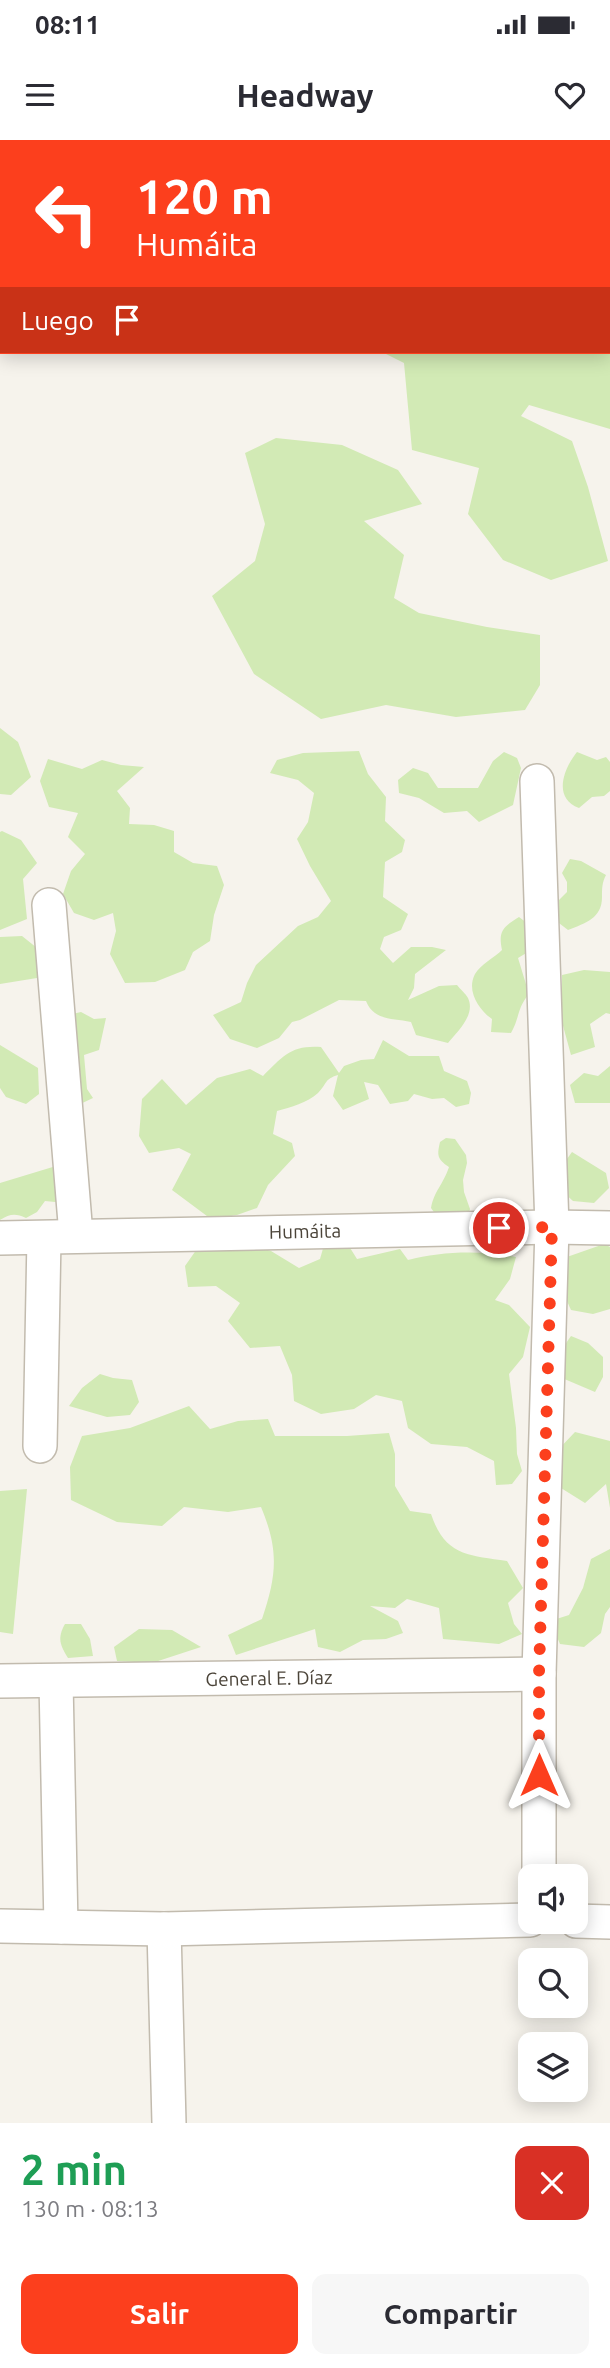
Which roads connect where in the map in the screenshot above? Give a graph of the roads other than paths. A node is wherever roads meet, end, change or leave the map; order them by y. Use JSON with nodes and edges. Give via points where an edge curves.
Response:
{"nodes":[{"id":1,"x":537,"y":782,"type":"dead end"},
{"id":2,"x":49,"y":905,"type":"dead end"},
{"id":3,"x":552,"y":1227,"type":"junction"},
{"id":4,"x":610,"y":1228,"type":"edge"},
{"id":5,"x":60,"y":1236,"type":"junction"},
{"id":6,"x":0,"y":1238,"type":"edge"},
{"id":7,"x":40,"y":1446,"type":"dead end"},
{"id":8,"x":539,"y":1674,"type":"junction"},
{"id":9,"x":0,"y":1681,"type":"edge"},
{"id":10,"x":56,"y":1681,"type":"junction"},
{"id":11,"x":539,"y":1864,"type":"edge"},
{"id":12,"x":518,"y":1920,"type":"edge"},
{"id":13,"x":588,"y":1921,"type":"edge"},
{"id":14,"x":610,"y":1922,"type":"edge"},
{"id":15,"x":0,"y":1926,"type":"edge"},
{"id":16,"x":61,"y":1927,"type":"junction"},
{"id":17,"x":164,"y":1929,"type":"junction"},
{"id":18,"x":169,"y":2123,"type":"edge"}],
"edges":[{"from":1,"to":3,"type":"street"},
{"from":2,"to":5,"type":"street"},
{"from":3,"to":4,"type":"street","name":"Humáita"},
{"from":3,"to":5,"type":"street","name":"Humáita"},
{"from":3,"to":8,"type":"street"},
{"from":5,"to":6,"type":"street","name":"Humáita"},
{"from":5,"to":7,"type":"street"},
{"from":8,"to":10,"type":"street","name":"General E. Díaz"},
{"from":8,"to":11,"type":"street"},
{"from":9,"to":10,"type":"street","name":"General E. Díaz"},
{"from":10,"to":16,"type":"street"},
{"from":12,"to":17,"type":"street"},
{"from":13,"to":14,"type":"street"},
{"from":15,"to":16,"type":"street"},
{"from":16,"to":17,"type":"street"},
{"from":17,"to":18,"type":"street"}]}
